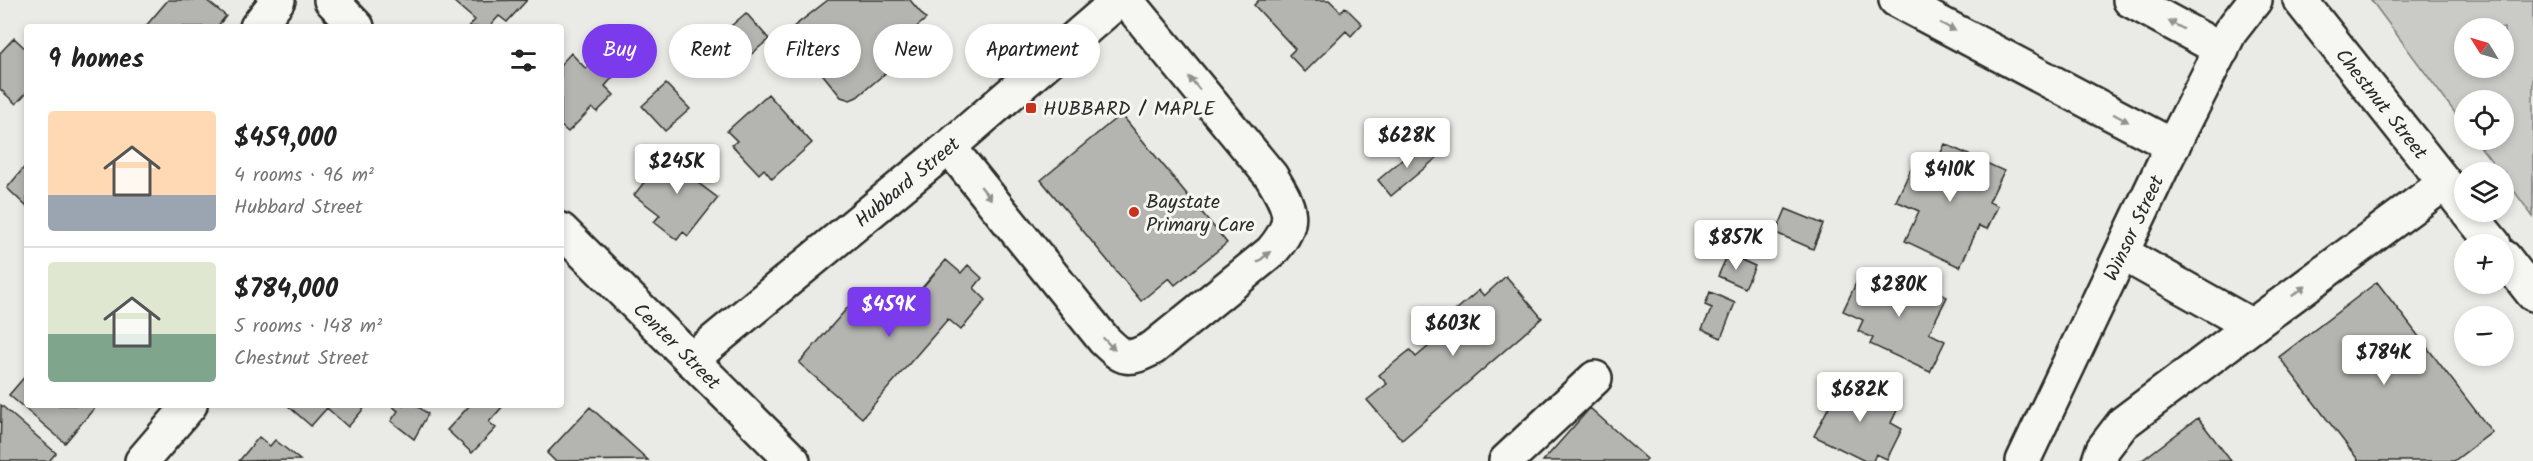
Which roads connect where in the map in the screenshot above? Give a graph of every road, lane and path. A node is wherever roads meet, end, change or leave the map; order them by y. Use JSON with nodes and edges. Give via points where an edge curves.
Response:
{"nodes":[{"id":1,"x":278,"y":0,"type":"edge"},
{"id":2,"x":331,"y":0,"type":"edge"},
{"id":3,"x":1119,"y":0,"type":"edge"},
{"id":4,"x":1126,"y":0,"type":"edge"},
{"id":5,"x":1896,"y":0,"type":"edge"},
{"id":6,"x":2130,"y":0,"type":"edge"},
{"id":7,"x":2255,"y":0,"type":"edge"},
{"id":8,"x":2300,"y":0,"type":"edge"},
{"id":9,"x":259,"y":24,"type":"edge"},
{"id":10,"x":354,"y":24,"type":"edge"},
{"id":11,"x":2222,"y":50,"type":"junction"},
{"id":12,"x":2173,"y":146,"type":"junction"},
{"id":13,"x":949,"y":147,"type":"junction"},
{"id":14,"x":2454,"y":194,"type":"edge"},
{"id":15,"x":2454,"y":196,"type":"edge"},
{"id":16,"x":2476,"y":222,"type":"edge"},
{"id":17,"x":564,"y":234,"type":"edge"},
{"id":18,"x":2486,"y":234,"type":"edge"},
{"id":19,"x":2122,"y":253,"type":"junction"},
{"id":20,"x":2514,"y":270,"type":"edge"},
{"id":21,"x":2533,"y":294,"type":"edge"},
{"id":22,"x":2252,"y":326,"type":"junction"},
{"id":23,"x":692,"y":360,"type":"junction"},
{"id":24,"x":1595,"y":378,"type":"dead end"},
{"id":25,"x":187,"y":408,"type":"edge"},
{"id":26,"x":142,"y":461,"type":"edge"},
{"id":27,"x":793,"y":461,"type":"edge"},
{"id":28,"x":1506,"y":461,"type":"edge"},
{"id":29,"x":2023,"y":461,"type":"edge"},
{"id":30,"x":2098,"y":461,"type":"edge"}],
"edges":[{"from":1,"to":9,"type":"street"},
{"from":2,"to":10,"type":"street"},
{"from":3,"to":13,"type":"street","name":"Hubbard Street"},
{"from":13,"to":4,"type":"street","one_way":true,"via":[[1119,355],[1134,357],[1153,348],[1262,259],[1286,235],[1290,217],[1283,196],[1271,176]]},
{"from":5,"to":12,"type":"street","one_way":true},
{"from":11,"to":6,"type":"street","one_way":true},
{"from":7,"to":11,"type":"street","name":"Winsor Street","via":[[2230,32]]},
{"from":8,"to":14,"type":"street","name":"Chestnut Street"},
{"from":11,"to":12,"type":"street","name":"Winsor Street"},
{"from":12,"to":19,"type":"street","name":"Winsor Street"},
{"from":13,"to":23,"type":"street","name":"Hubbard Street"},
{"from":22,"to":15,"type":"street","one_way":true},
{"from":16,"to":18,"type":"street"},
{"from":17,"to":23,"type":"street","name":"Center Street"},
{"from":19,"to":22,"type":"street"},
{"from":19,"to":29,"type":"street","name":"Winsor Street"},
{"from":20,"to":21,"type":"street"},
{"from":22,"to":30,"type":"street","via":[[2123,423]]},
{"from":23,"to":27,"type":"street","name":"Center Street"},
{"from":24,"to":28,"type":"street"},
{"from":25,"to":26,"type":"street"}]}
